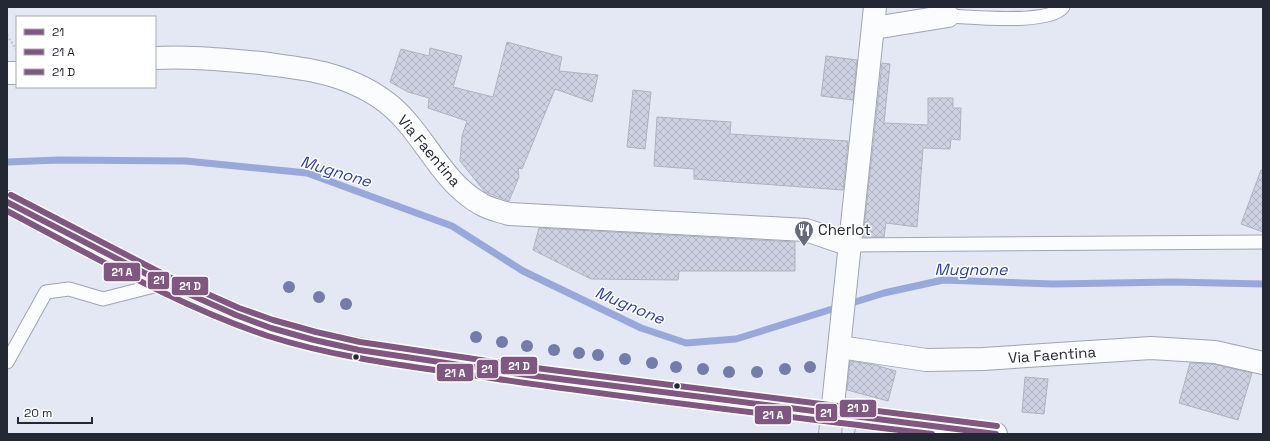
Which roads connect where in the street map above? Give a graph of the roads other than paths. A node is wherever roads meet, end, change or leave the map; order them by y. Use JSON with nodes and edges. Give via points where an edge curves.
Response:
{"nodes":[{"id":1,"x":1063,"y":7,"type":"edge"},
{"id":2,"x":948,"y":16,"type":"joint"},
{"id":3,"x":875,"y":18,"type":"edge"},
{"id":4,"x":156,"y":58,"type":"edge"},
{"id":5,"x":7,"y":202,"type":"edge"},
{"id":6,"x":1263,"y":242,"type":"edge"},
{"id":7,"x":849,"y":249,"type":"junction"},
{"id":8,"x":164,"y":283,"type":"junction"},
{"id":9,"x":840,"y":342,"type":"junction"},
{"id":10,"x":7,"y":362,"type":"edge"},
{"id":11,"x":1263,"y":363,"type":"edge"},
{"id":12,"x":831,"y":424,"type":"edge"},
{"id":13,"x":907,"y":424,"type":"junction"},
{"id":14,"x":866,"y":434,"type":"edge"},
{"id":15,"x":996,"y":434,"type":"edge"}],
"edges":[{"from":1,"to":2,"type":"lane","via":[[1059,13],[1026,19]]},
{"from":2,"to":3,"type":"street"},
{"from":3,"to":7,"type":"street"},
{"from":4,"to":7,"type":"street","name":"Via Faentina","via":[[214,58],[282,66],[326,74],[370,91],[392,107],[419,135],[442,170],[457,186],[481,204],[509,214],[806,230]]},
{"from":5,"to":8,"type":"main road"},
{"from":6,"to":7,"type":"lane"},
{"from":7,"to":9,"type":"street"},
{"from":8,"to":10,"type":"lane","via":[[103,299],[69,289],[46,292]]},
{"from":8,"to":12,"type":"main road","via":[[271,328],[359,350]]},
{"from":9,"to":11,"type":"street","name":"Via Faentina","via":[[926,360],[983,359],[1151,348],[1215,352]]},
{"from":9,"to":12,"type":"street"},
{"from":12,"to":13,"type":"street"},
{"from":13,"to":14,"type":"main road","via":[[880,428]]},
{"from":13,"to":15,"type":"street"}]}
